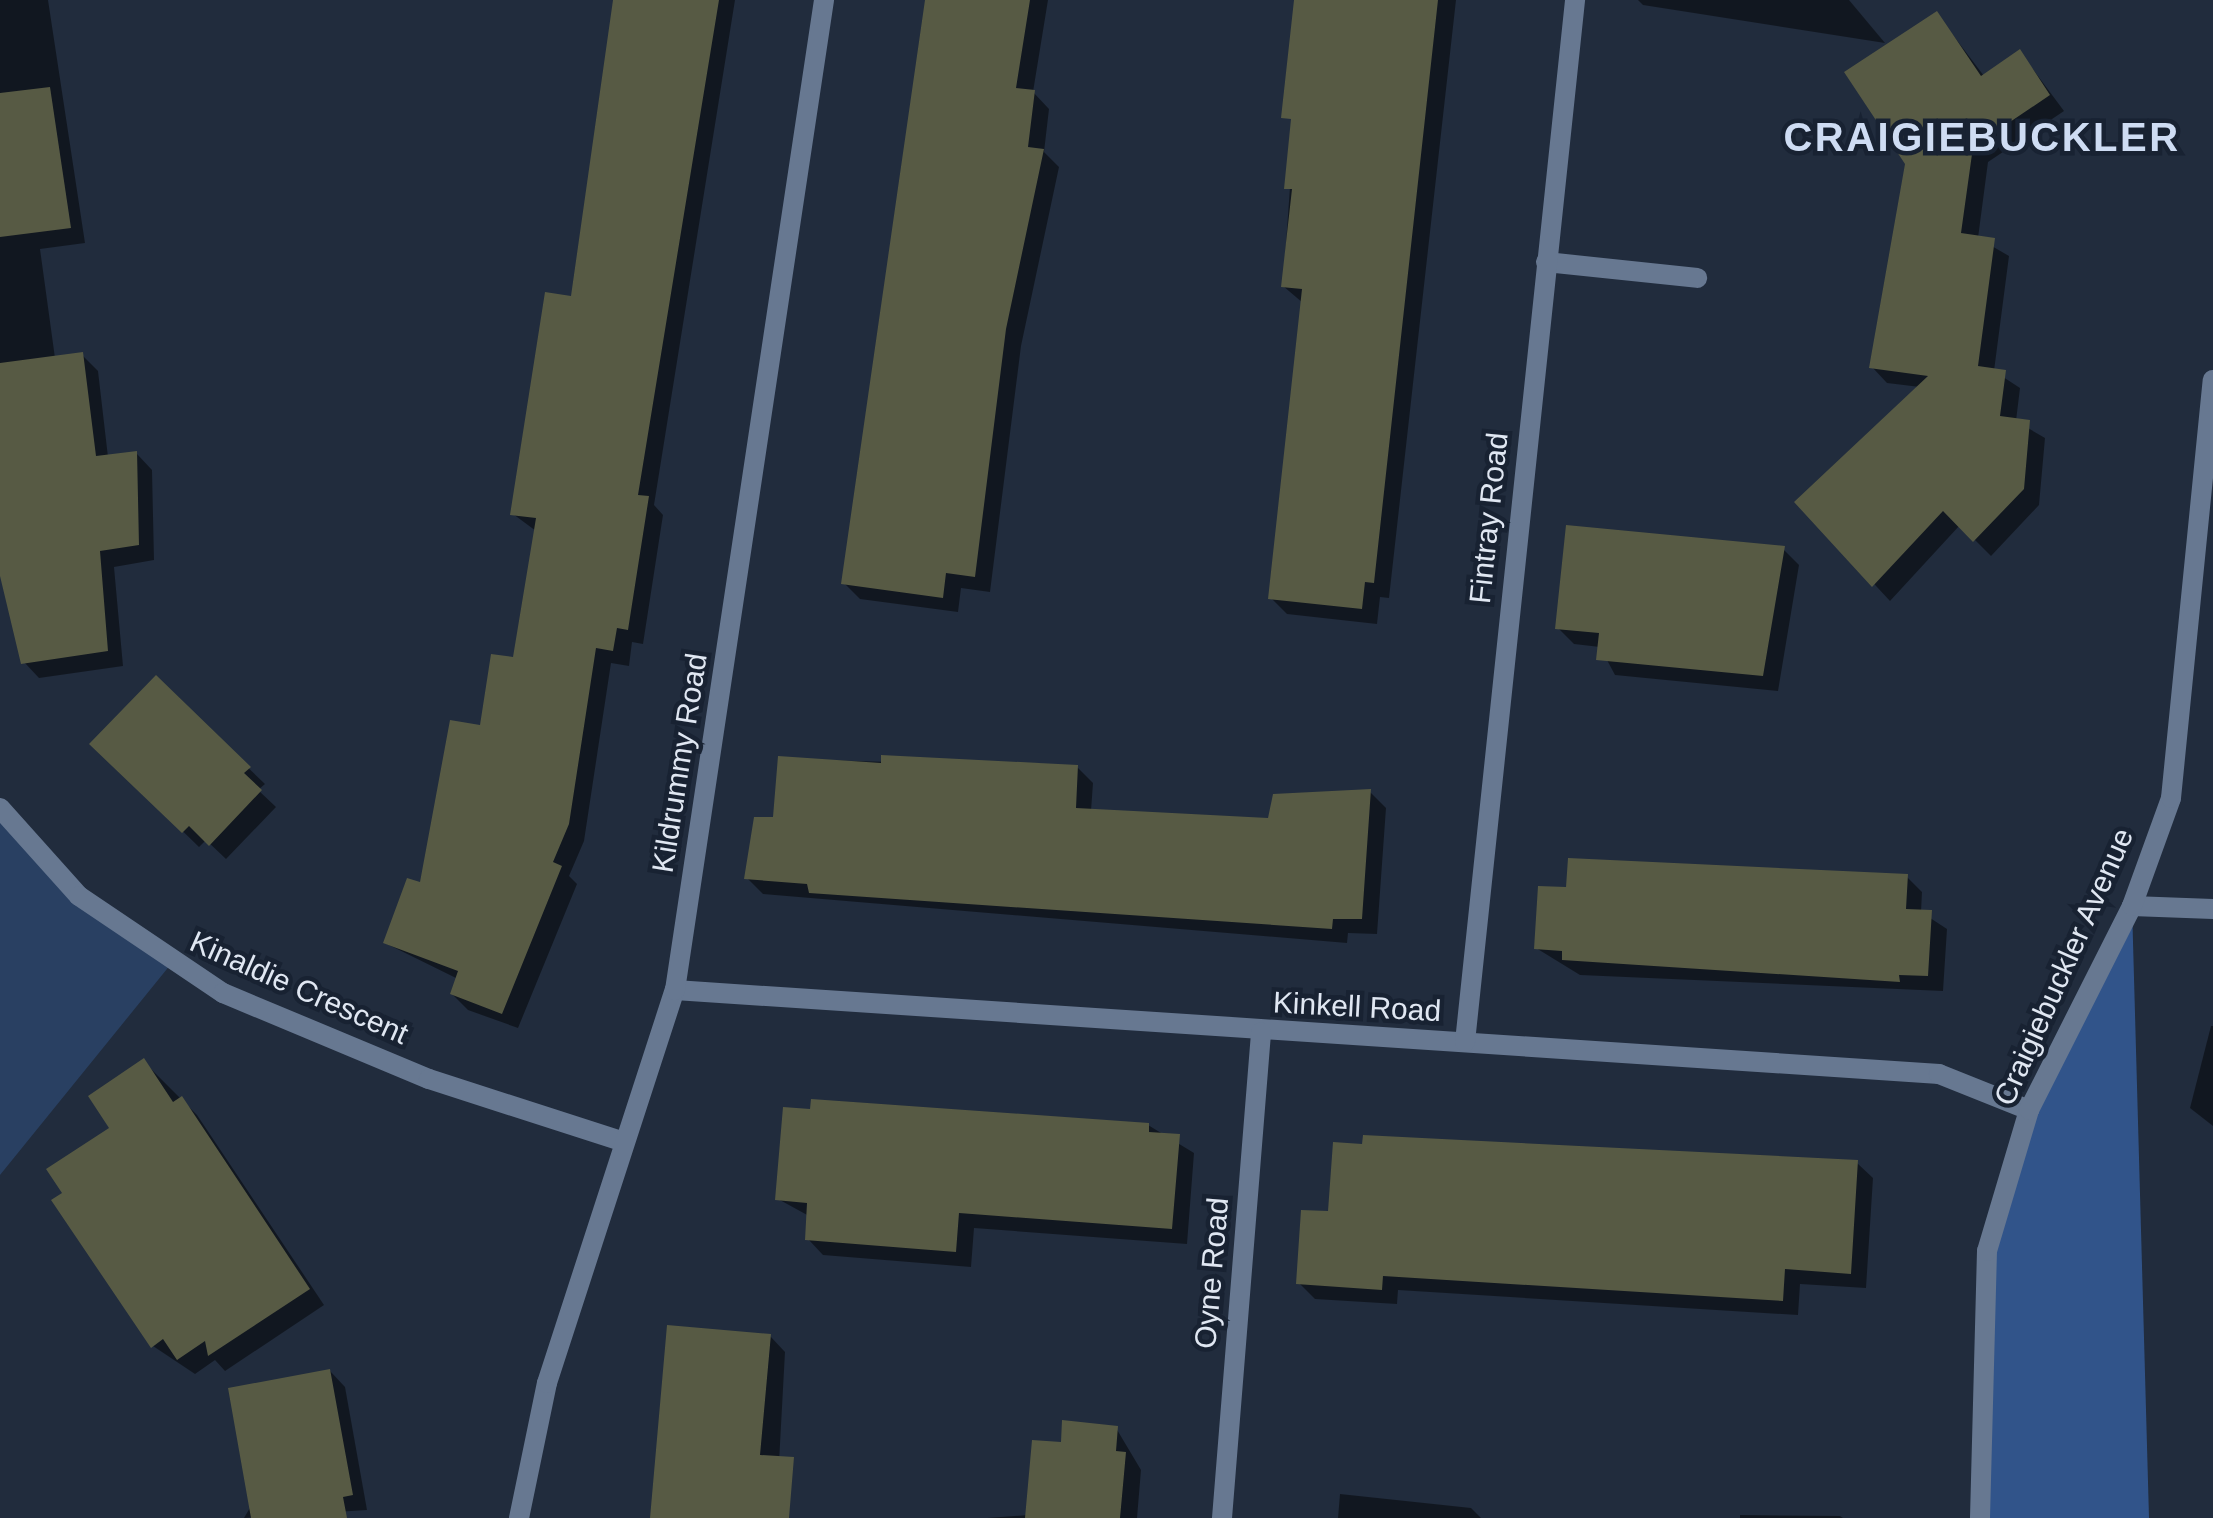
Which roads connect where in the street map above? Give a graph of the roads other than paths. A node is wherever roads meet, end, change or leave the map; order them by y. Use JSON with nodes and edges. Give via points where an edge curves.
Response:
{"nodes":[{"id":1,"x":824,"y":0,"type":"edge"},
{"id":2,"x":1576,"y":0,"type":"edge"},
{"id":3,"x":1546,"y":262,"type":"junction"},
{"id":4,"x":1697,"y":278,"type":"dead end"},
{"id":5,"x":2213,"y":380,"type":"edge"},
{"id":6,"x":0,"y":808,"type":"edge"},
{"id":7,"x":2132,"y":906,"type":"junction"},
{"id":8,"x":2213,"y":910,"type":"edge"},
{"id":9,"x":675,"y":990,"type":"junction"},
{"id":10,"x":1262,"y":1033,"type":"junction"},
{"id":11,"x":1465,"y":1042,"type":"junction"},
{"id":12,"x":2030,"y":1110,"type":"junction"},
{"id":13,"x":621,"y":1140,"type":"junction"},
{"id":14,"x":519,"y":1518,"type":"edge"},
{"id":15,"x":1222,"y":1518,"type":"edge"},
{"id":16,"x":1980,"y":1518,"type":"edge"}],
"edges":[{"from":1,"to":9,"type":"street","name":"Kildrummy Road"},
{"from":2,"to":3,"type":"street","name":"Fintray Road"},
{"from":3,"to":4,"type":"street"},
{"from":3,"to":11,"type":"street","name":"Fintray Road"},
{"from":5,"to":7,"type":"street","name":"Craigiebuckler Avenue","via":[[2171,798]]},
{"from":6,"to":13,"type":"street","name":"Kinaldie Crescent","via":[[79,896],[223,993],[429,1079]]},
{"from":7,"to":8,"type":"street"},
{"from":7,"to":12,"type":"street","name":"Craigiebuckler Avenue"},
{"from":9,"to":10,"type":"street","name":"Kinkell Road"},
{"from":9,"to":13,"type":"street","name":"Kildrummy Road"},
{"from":10,"to":11,"type":"street","name":"Kinkell Road"},
{"from":10,"to":15,"type":"street","name":"Oyne Road"},
{"from":11,"to":12,"type":"street","name":"Kinkell Road","via":[[1939,1074]]},
{"from":12,"to":16,"type":"street","name":"Craigiebuckler Avenue","via":[[1987,1251]]},
{"from":13,"to":14,"type":"street","name":"Kildrummy Road","via":[[547,1384]]}]}
